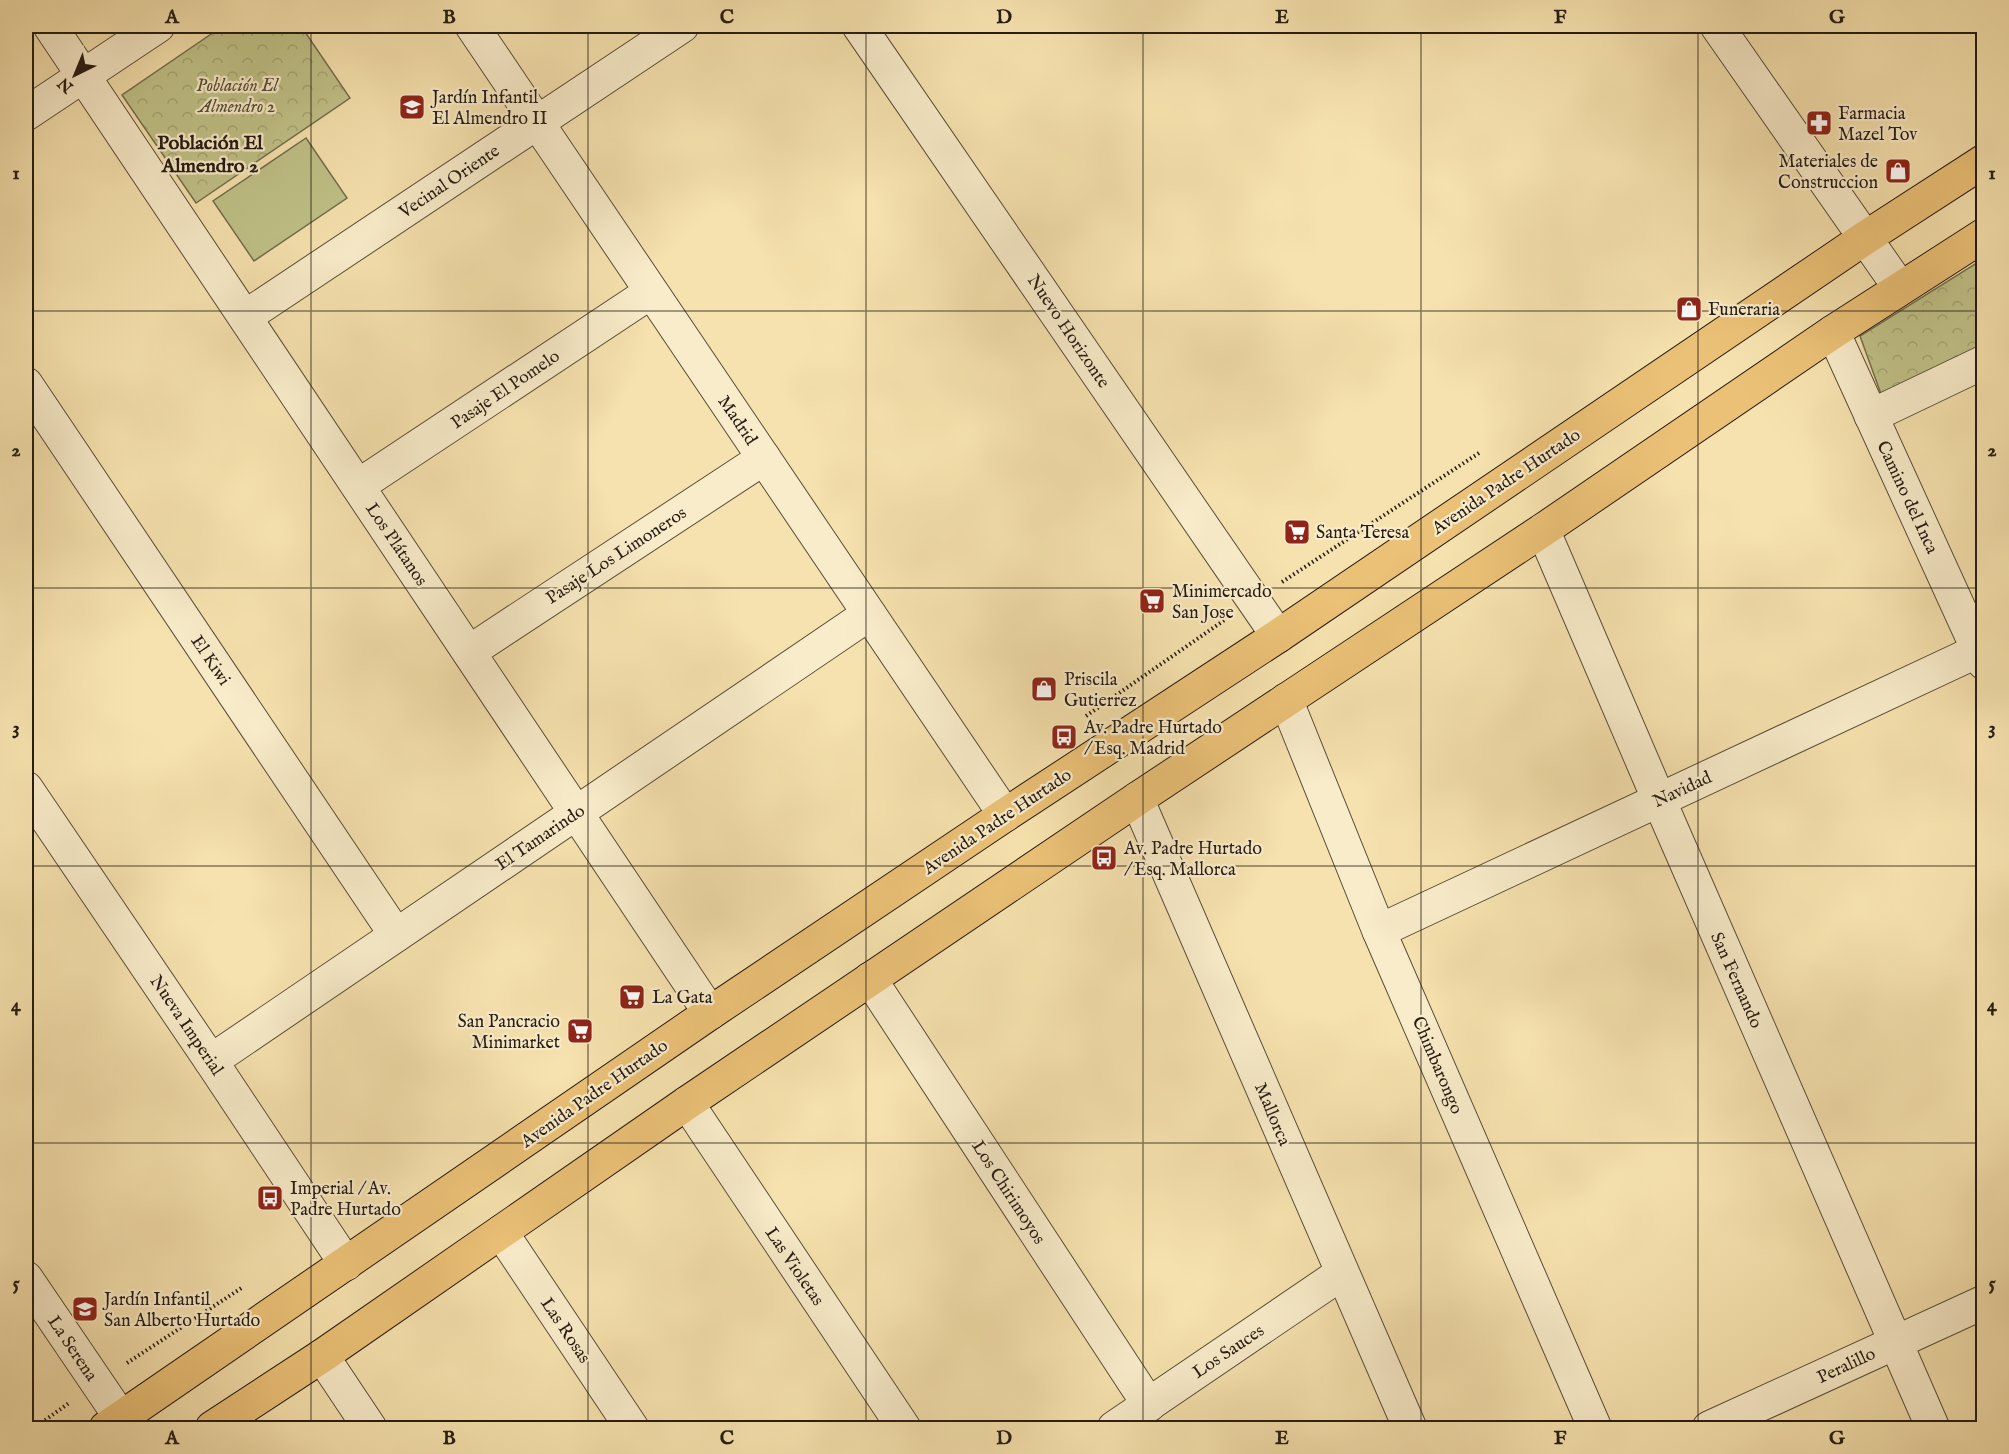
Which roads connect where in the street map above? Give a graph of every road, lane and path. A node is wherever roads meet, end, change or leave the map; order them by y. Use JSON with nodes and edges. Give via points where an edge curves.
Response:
{"nodes":[{"id":1,"x":50,"y":26,"type":"edge"},
{"id":2,"x":158,"y":26,"type":"edge"},
{"id":3,"x":472,"y":26,"type":"edge"},
{"id":4,"x":682,"y":26,"type":"edge"},
{"id":5,"x":859,"y":26,"type":"edge"},
{"id":6,"x":1718,"y":26,"type":"edge"},
{"id":7,"x":83,"y":76,"type":"junction"},
{"id":8,"x":26,"y":114,"type":"edge"},
{"id":9,"x":537,"y":122,"type":"junction"},
{"id":10,"x":1983,"y":161,"type":"edge"},
{"id":11,"x":1983,"y":235,"type":"edge"},
{"id":12,"x":1864,"y":238,"type":"junction"},
{"id":13,"x":1900,"y":288,"type":"junction"},
{"id":14,"x":651,"y":292,"type":"junction"},
{"id":15,"x":245,"y":317,"type":"junction"},
{"id":16,"x":1833,"y":332,"type":"junction"},
{"id":17,"x":1983,"y":362,"type":"edge"},
{"id":18,"x":26,"y":384,"type":"edge"},
{"id":19,"x":1871,"y":416,"type":"junction"},
{"id":20,"x":764,"y":458,"type":"junction"},
{"id":21,"x":358,"y":486,"type":"junction"},
{"id":22,"x":1543,"y":530,"type":"junction"},
{"id":23,"x":869,"y":614,"type":"junction"},
{"id":24,"x":1278,"y":636,"type":"junction"},
{"id":25,"x":469,"y":652,"type":"junction"},
{"id":26,"x":1982,"y":654,"type":"edge"},
{"id":27,"x":1286,"y":700,"type":"junction"},
{"id":28,"x":26,"y":788,"type":"edge"},
{"id":29,"x":1137,"y":799,"type":"junction"},
{"id":30,"x":1659,"y":800,"type":"junction"},
{"id":31,"x":577,"y":812,"type":"junction"},
{"id":32,"x":1005,"y":815,"type":"junction"},
{"id":33,"x":1380,"y":931,"type":"junction"},
{"id":34,"x":396,"y":936,"type":"junction"},
{"id":35,"x":870,"y":980,"type":"junction"},
{"id":36,"x":711,"y":1013,"type":"junction"},
{"id":37,"x":212,"y":1061,"type":"junction"},
{"id":38,"x":687,"y":1103,"type":"junction"},
{"id":39,"x":501,"y":1232,"type":"junction"},
{"id":40,"x":346,"y":1264,"type":"junction"},
{"id":41,"x":1342,"y":1273,"type":"junction"},
{"id":42,"x":26,"y":1278,"type":"edge"},
{"id":43,"x":1983,"y":1302,"type":"edge"},
{"id":44,"x":1896,"y":1342,"type":"junction"},
{"id":45,"x":322,"y":1356,"type":"junction"},
{"id":46,"x":1149,"y":1405,"type":"junction"},
{"id":47,"x":114,"y":1423,"type":"edge"},
{"id":48,"x":212,"y":1428,"type":"edge"},
{"id":49,"x":370,"y":1428,"type":"edge"},
{"id":50,"x":632,"y":1428,"type":"edge"},
{"id":51,"x":904,"y":1428,"type":"edge"},
{"id":52,"x":1114,"y":1428,"type":"edge"},
{"id":53,"x":1410,"y":1428,"type":"edge"},
{"id":54,"x":1595,"y":1428,"type":"edge"},
{"id":55,"x":1709,"y":1428,"type":"edge"},
{"id":56,"x":1934,"y":1428,"type":"edge"}],
"edges":[{"from":1,"to":7,"type":"street","name":"Los Plátanos"},
{"from":2,"to":7,"type":"street"},
{"from":3,"to":9,"type":"street","name":"Madrid"},
{"from":4,"to":9,"type":"street","name":"Vecinal Oriente"},
{"from":5,"to":24,"type":"street","name":"Nuevo Horizonte"},
{"from":6,"to":12,"type":"street"},
{"from":7,"to":8,"type":"street"},
{"from":7,"to":15,"type":"street","name":"Los Plátanos"},
{"from":9,"to":14,"type":"street","name":"Madrid"},
{"from":9,"to":15,"type":"street","name":"Vecinal Oriente"},
{"from":10,"to":12,"type":"main road","name":"Avenida Padre Hurtado"},
{"from":11,"to":13,"type":"main road"},
{"from":12,"to":13,"type":"street"},
{"from":12,"to":24,"type":"main road","name":"Avenida Padre Hurtado"},
{"from":13,"to":16,"type":"main road"},
{"from":14,"to":20,"type":"street","name":"Madrid"},
{"from":14,"to":21,"type":"street","name":"Pasaje El Pomelo"},
{"from":15,"to":21,"type":"street","name":"Los Plátanos"},
{"from":16,"to":19,"type":"street","name":"Camino del Inca"},
{"from":16,"to":22,"type":"main road"},
{"from":17,"to":19,"type":"street"},
{"from":18,"to":34,"type":"street","name":"El Kiwi"},
{"from":19,"to":26,"type":"street","name":"Camino del Inca"},
{"from":20,"to":23,"type":"street","name":"Madrid"},
{"from":20,"to":25,"type":"street","name":"Pasaje Los Limoneros"},
{"from":21,"to":25,"type":"street","name":"Los Plátanos"},
{"from":22,"to":27,"type":"main road"},
{"from":22,"to":30,"type":"street","name":"San Fernando"},
{"from":23,"to":31,"type":"street","name":"El Tamarindo"},
{"from":23,"to":32,"type":"street","name":"Madrid"},
{"from":24,"to":32,"type":"main road","name":"Avenida Padre Hurtado"},
{"from":25,"to":31,"type":"street","name":"Los Plátanos"},
{"from":26,"to":30,"type":"street","name":"Navidad"},
{"from":27,"to":29,"type":"main road"},
{"from":27,"to":33,"type":"street","name":"Chimbarongo"},
{"from":28,"to":37,"type":"street","name":"Nueva Imperial"},
{"from":29,"to":35,"type":"main road"},
{"from":29,"to":41,"type":"street","name":"Mallorca"},
{"from":30,"to":33,"type":"street","name":"Navidad"},
{"from":30,"to":44,"type":"street","name":"San Fernando"},
{"from":31,"to":34,"type":"street","name":"El Tamarindo"},
{"from":31,"to":36,"type":"street","name":"Los Plátanos"},
{"from":32,"to":36,"type":"main road","name":"Avenida Padre Hurtado"},
{"from":33,"to":54,"type":"street","name":"Chimbarongo"},
{"from":34,"to":37,"type":"street","name":"El Tamarindo"},
{"from":35,"to":38,"type":"main road"},
{"from":35,"to":46,"type":"street","name":"Los Chirimoyos"},
{"from":36,"to":40,"type":"main road","name":"Avenida Padre Hurtado"},
{"from":37,"to":40,"type":"street","name":"Nueva Imperial"},
{"from":38,"to":39,"type":"main road"},
{"from":38,"to":51,"type":"street","name":"Las Violetas"},
{"from":39,"to":45,"type":"main road"},
{"from":39,"to":50,"type":"street","name":"Las Rosas"},
{"from":40,"to":47,"type":"main road","name":"Avenida Padre Hurtado"},
{"from":41,"to":46,"type":"street","name":"Los Sauces"},
{"from":41,"to":53,"type":"street","name":"Mallorca"},
{"from":42,"to":47,"type":"street","name":"La Serena"},
{"from":43,"to":44,"type":"street","name":"Peralillo"},
{"from":44,"to":55,"type":"street","name":"Peralillo"},
{"from":44,"to":56,"type":"street","name":"San Fernando"},
{"from":45,"to":48,"type":"main road"},
{"from":45,"to":49,"type":"street"},
{"from":46,"to":52,"type":"street","name":"Los Sauces"}]}
